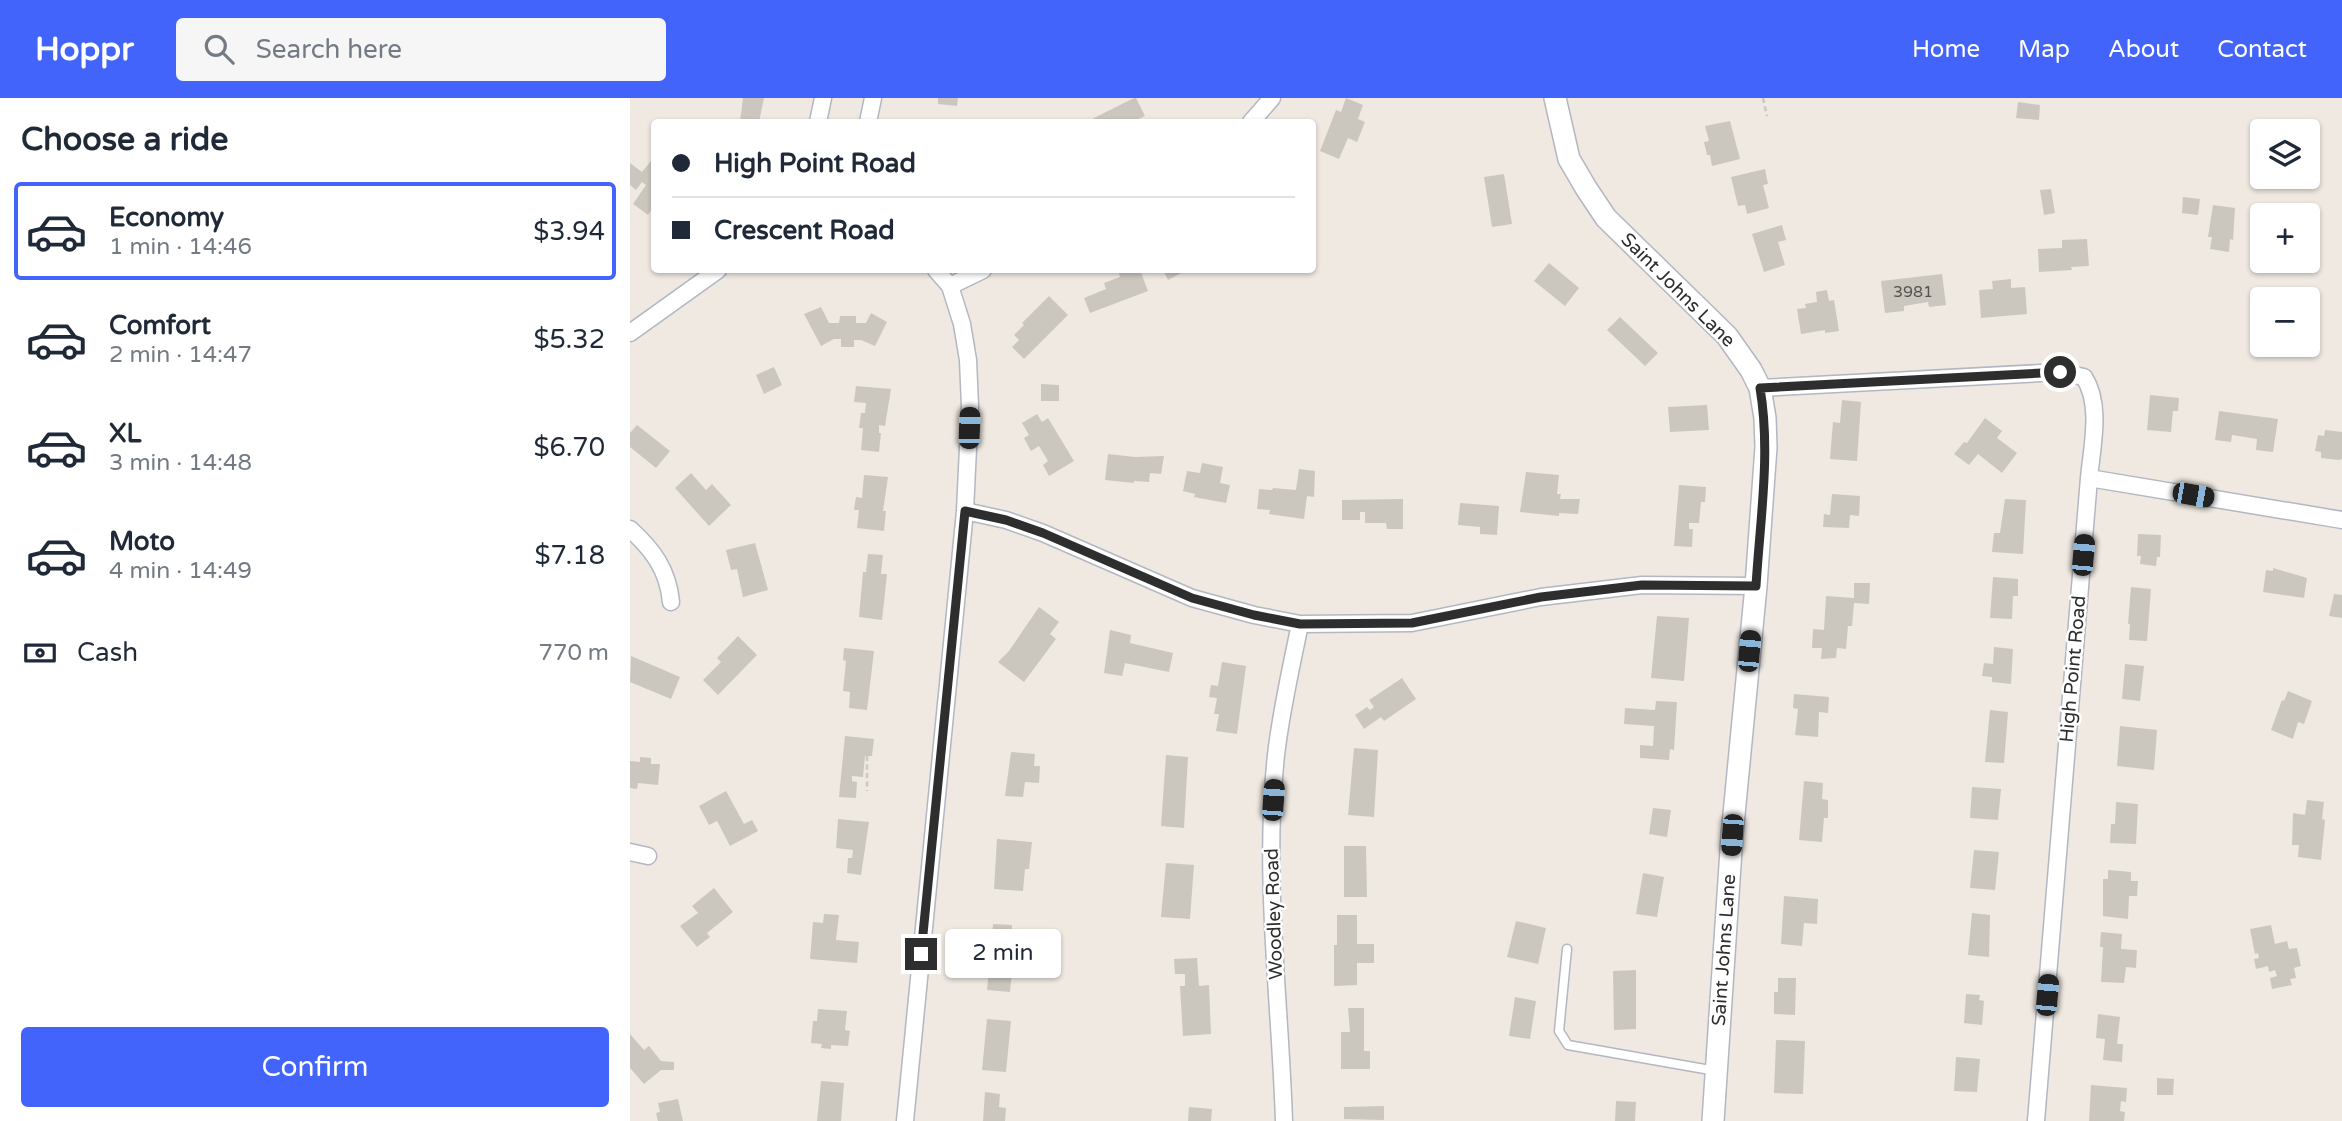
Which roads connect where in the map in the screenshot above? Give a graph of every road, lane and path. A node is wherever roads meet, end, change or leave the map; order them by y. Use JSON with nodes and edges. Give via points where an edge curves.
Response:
{"nodes":[{"id":1,"x":822,"y":98,"type":"edge"},
{"id":2,"x":873,"y":98,"type":"edge"},
{"id":3,"x":1272,"y":98,"type":"edge"},
{"id":4,"x":1555,"y":98,"type":"edge"},
{"id":5,"x":1762,"y":98,"type":"edge"},
{"id":6,"x":1767,"y":116,"type":"dead end"},
{"id":7,"x":818,"y":119,"type":"edge"},
{"id":8,"x":869,"y":119,"type":"edge"},
{"id":9,"x":1254,"y":119,"type":"edge"},
{"id":10,"x":714,"y":273,"type":"edge"},
{"id":11,"x":939,"y":273,"type":"edge"},
{"id":12,"x":977,"y":273,"type":"edge"},
{"id":13,"x":950,"y":286,"type":"junction"},
{"id":14,"x":630,"y":333,"type":"edge"},
{"id":15,"x":1760,"y":388,"type":"junction"},
{"id":16,"x":2089,"y":478,"type":"junction"},
{"id":17,"x":965,"y":511,"type":"junction"},
{"id":18,"x":2342,"y":520,"type":"edge"},
{"id":19,"x":630,"y":529,"type":"edge"},
{"id":20,"x":1756,"y":586,"type":"junction"},
{"id":21,"x":671,"y":602,"type":"dead end"},
{"id":22,"x":1300,"y":624,"type":"junction"},
{"id":23,"x":867,"y":756,"type":"dead end"},
{"id":24,"x":867,"y":791,"type":"dead end"},
{"id":25,"x":630,"y":852,"type":"edge"},
{"id":26,"x":648,"y":856,"type":"dead end"},
{"id":27,"x":1567,"y":948,"type":"dead end"},
{"id":28,"x":1716,"y":1071,"type":"junction"},
{"id":29,"x":905,"y":1121,"type":"edge"},
{"id":30,"x":1284,"y":1121,"type":"edge"},
{"id":31,"x":1713,"y":1121,"type":"edge"},
{"id":32,"x":2036,"y":1121,"type":"edge"}],
"edges":[{"from":1,"to":7,"type":"street"},
{"from":2,"to":8,"type":"street"},
{"from":3,"to":9,"type":"street"},
{"from":4,"to":15,"type":"street","name":"Saint Johns Lane","via":[[1569,159],[1606,218],[1727,336]]},
{"from":5,"to":6,"type":"path"},
{"from":10,"to":14,"type":"street"},
{"from":11,"to":13,"type":"street"},
{"from":12,"to":13,"type":"street"},
{"from":13,"to":17,"type":"street","via":[[968,360]]},
{"from":15,"to":16,"type":"street","name":"High Point Road","via":[[2075,373],[2084,377],[2095,404]]},
{"from":15,"to":20,"type":"street","name":"Saint Johns Lane","via":[[1766,447]]},
{"from":16,"to":18,"type":"street"},
{"from":16,"to":32,"type":"street","name":"High Point Road"},
{"from":17,"to":22,"type":"street","via":[[1043,533],[1192,598]]},
{"from":17,"to":29,"type":"street"},
{"from":19,"to":21,"type":"street","via":[[650,546],[669,585]]},
{"from":20,"to":22,"type":"street","via":[[1642,585],[1541,597],[1412,623]]},
{"from":20,"to":28,"type":"street","name":"Saint Johns Lane"},
{"from":22,"to":30,"type":"street","name":"Woodley Road","via":[[1276,755],[1272,822]]},
{"from":23,"to":24,"type":"path"},
{"from":25,"to":26,"type":"street"},
{"from":27,"to":28,"type":"lane","via":[[1559,1031],[1568,1045]]},
{"from":28,"to":31,"type":"street","name":"Saint Johns Lane"}]}
